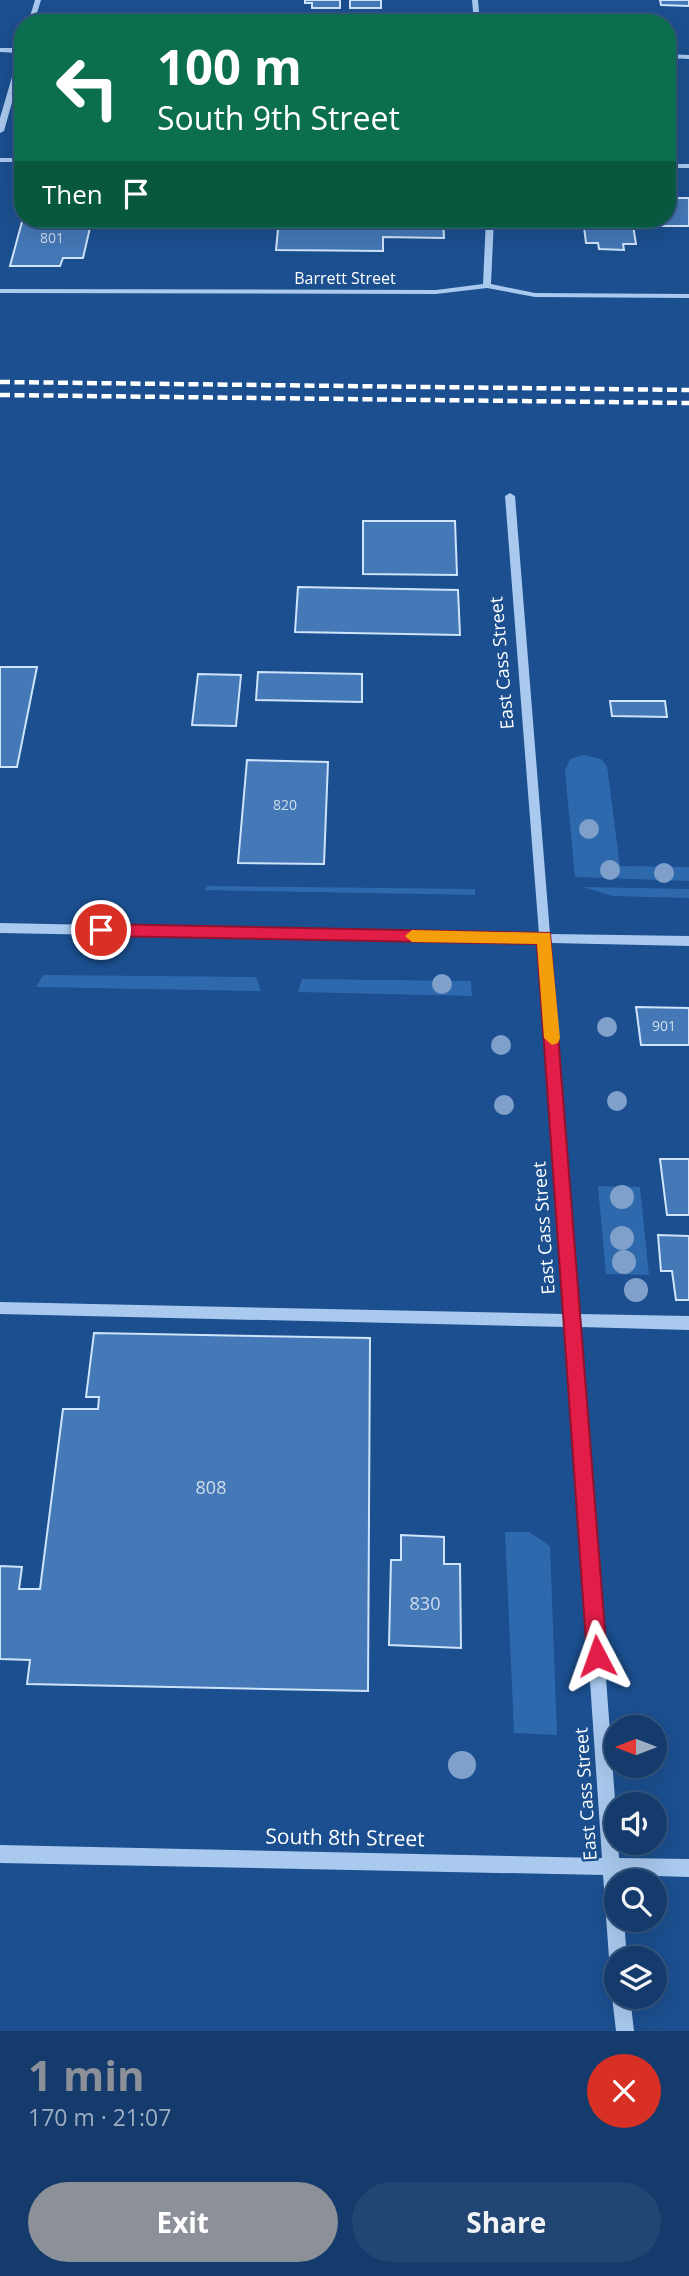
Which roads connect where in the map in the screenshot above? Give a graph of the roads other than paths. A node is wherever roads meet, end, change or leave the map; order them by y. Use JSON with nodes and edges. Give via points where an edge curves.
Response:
{"nodes":[{"id":1,"x":14,"y":82,"type":"edge"},
{"id":2,"x":0,"y":131,"type":"edge"},
{"id":3,"x":490,"y":228,"type":"edge"},
{"id":4,"x":487,"y":286,"type":"junction"},
{"id":5,"x":0,"y":291,"type":"edge"},
{"id":6,"x":689,"y":296,"type":"edge"},
{"id":7,"x":510,"y":496,"type":"dead end"},
{"id":8,"x":0,"y":928,"type":"edge"},
{"id":9,"x":545,"y":938,"type":"junction"},
{"id":10,"x":689,"y":941,"type":"edge"},
{"id":11,"x":0,"y":1308,"type":"edge"},
{"id":12,"x":572,"y":1320,"type":"junction"},
{"id":13,"x":689,"y":1323,"type":"edge"},
{"id":14,"x":0,"y":1854,"type":"edge"},
{"id":15,"x":612,"y":1866,"type":"junction"},
{"id":16,"x":689,"y":1868,"type":"edge"},
{"id":17,"x":617,"y":1946,"type":"edge"},
{"id":18,"x":622,"y":2009,"type":"edge"},
{"id":19,"x":625,"y":2031,"type":"edge"}],
"edges":[{"from":1,"to":2,"type":"street"},
{"from":3,"to":4,"type":"street"},
{"from":4,"to":5,"type":"street","name":"Barrett Street","via":[[436,292]]},
{"from":4,"to":6,"type":"street","name":"Barrett Street","via":[[535,295]]},
{"from":7,"to":9,"type":"street","name":"East Cass Street"},
{"from":8,"to":9,"type":"street"},
{"from":9,"to":10,"type":"street"},
{"from":9,"to":12,"type":"street","name":"East Cass Street"},
{"from":11,"to":12,"type":"street"},
{"from":12,"to":13,"type":"street"},
{"from":12,"to":15,"type":"street","name":"East Cass Street"},
{"from":14,"to":15,"type":"street","name":"South 8th Street"},
{"from":15,"to":16,"type":"street","name":"South 8th Street"},
{"from":15,"to":17,"type":"street","name":"East Cass Street"},
{"from":18,"to":19,"type":"street"}]}
